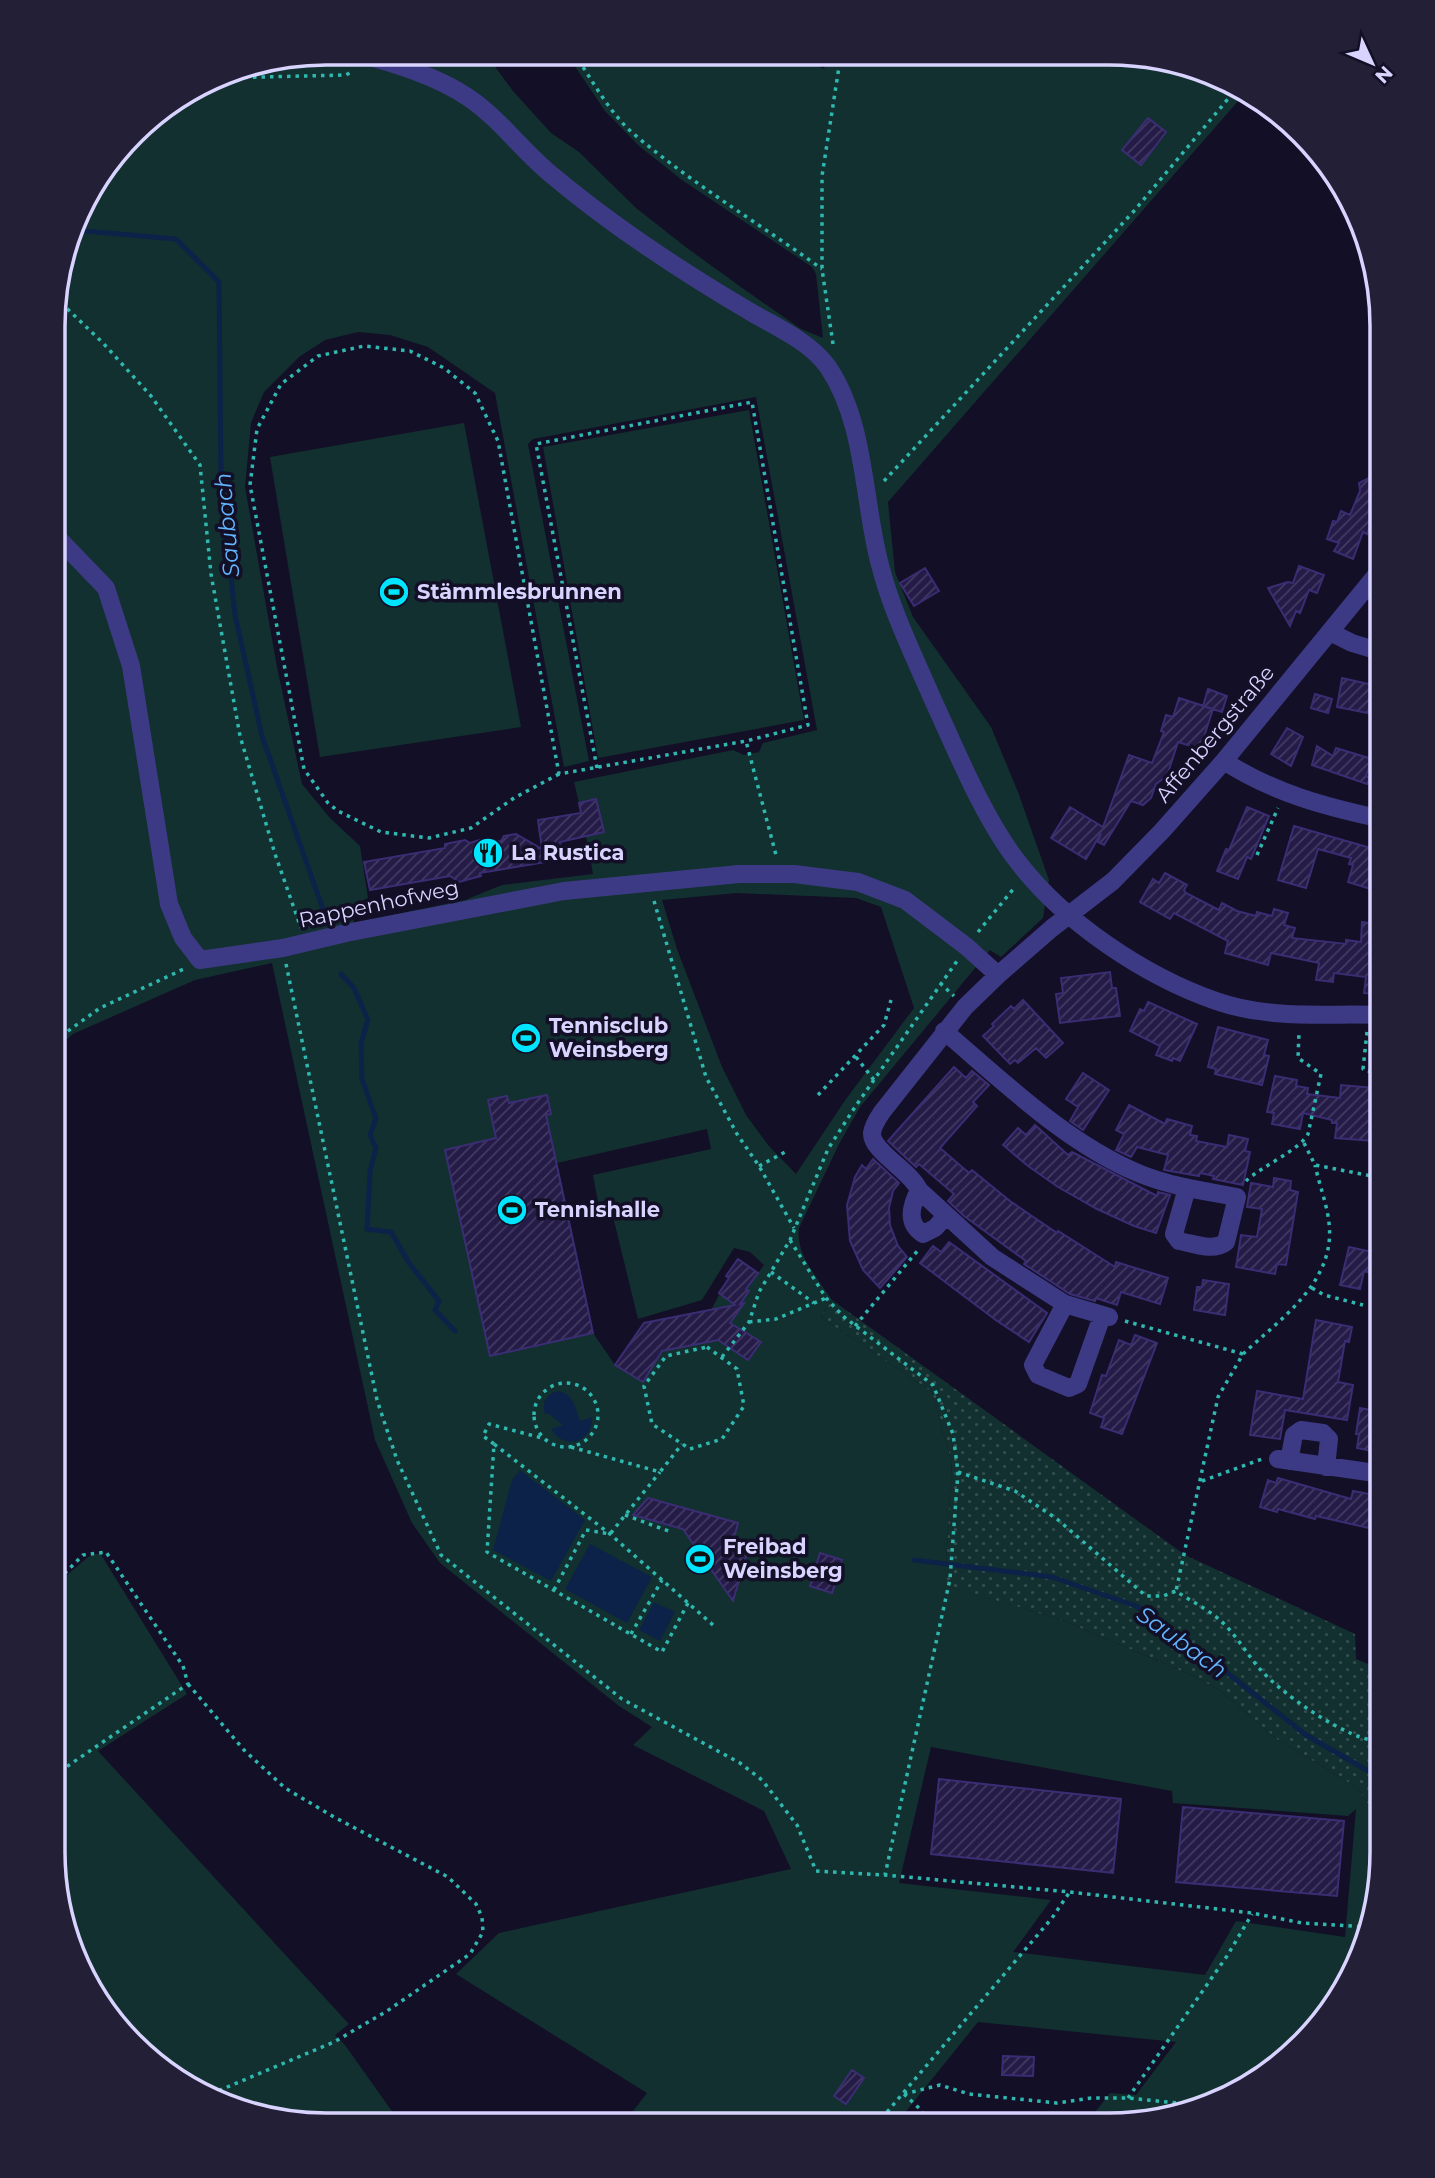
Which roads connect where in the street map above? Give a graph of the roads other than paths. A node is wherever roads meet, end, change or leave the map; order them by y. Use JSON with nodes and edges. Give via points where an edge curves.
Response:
{"nodes":[{"id":1,"x":392,"y":65,"type":"edge"},
{"id":2,"x":65,"y":545,"type":"edge"},
{"id":3,"x":1370,"y":583,"type":"edge"},
{"id":4,"x":1330,"y":632,"type":"junction"},
{"id":5,"x":1370,"y":648,"type":"edge"},
{"id":6,"x":1224,"y":761,"type":"junction"},
{"id":7,"x":1370,"y":816,"type":"edge"},
{"id":8,"x":1069,"y":916,"type":"junction"},
{"id":9,"x":998,"y":975,"type":"junction"},
{"id":10,"x":1370,"y":1016,"type":"edge"},
{"id":11,"x":944,"y":1031,"type":"junction"},
{"id":12,"x":1187,"y":1188,"type":"junction"},
{"id":13,"x":919,"y":1190,"type":"junction"},
{"id":14,"x":946,"y":1216,"type":"junction"},
{"id":15,"x":1065,"y":1304,"type":"junction"},
{"id":16,"x":1326,"y":1466,"type":"junction"},
{"id":17,"x":1370,"y":1472,"type":"edge"}],
"edges":[{"from":1,"to":8,"type":"street","via":[[469,98],[550,174],[601,214],[699,282],[810,348],[827,366],[845,402],[860,455],[880,569],[952,742],[1004,841]]},
{"from":2,"to":9,"type":"street","name":"Rappenhofweg","via":[[106,588],[131,666],[169,904],[183,938],[200,960],[283,948],[564,891],[781,874],[858,882],[905,900]]},
{"from":3,"to":4,"type":"street","name":"Affenbergstraße"},
{"from":4,"to":5,"type":"street"},
{"from":4,"to":6,"type":"street","name":"Affenbergstraße"},
{"from":6,"to":7,"type":"street","via":[[1285,793]]},
{"from":6,"to":8,"type":"street","name":"Affenbergstraße","via":[[1113,881]]},
{"from":8,"to":9,"type":"street","name":"Affenbergstraße"},
{"from":8,"to":10,"type":"street","via":[[1161,976],[1217,1002],[1301,1016]]},
{"from":9,"to":11,"type":"street","name":"Affenbergstraße"},
{"from":11,"to":12,"type":"street","via":[[1067,1132],[1138,1173]]},
{"from":11,"to":13,"type":"street","name":"Affenbergstraße","via":[[882,1112],[872,1135]]},
{"from":12,"to":12,"type":"street","via":[[1237,1197],[1226,1241],[1215,1248],[1179,1241],[1174,1234]]},
{"from":13,"to":14,"type":"street"},
{"from":13,"to":14,"type":"street","via":[[911,1212],[914,1226],[923,1234]]},
{"from":14,"to":15,"type":"street","via":[[992,1257]]},
{"from":15,"to":15,"type":"street","via":[[1105,1317],[1078,1384],[1069,1388],[1038,1375],[1033,1365]]},
{"from":16,"to":16,"type":"street","via":[[1284,1460],[1294,1435],[1301,1430],[1323,1433],[1329,1439]]},
{"from":16,"to":17,"type":"street"}]}
